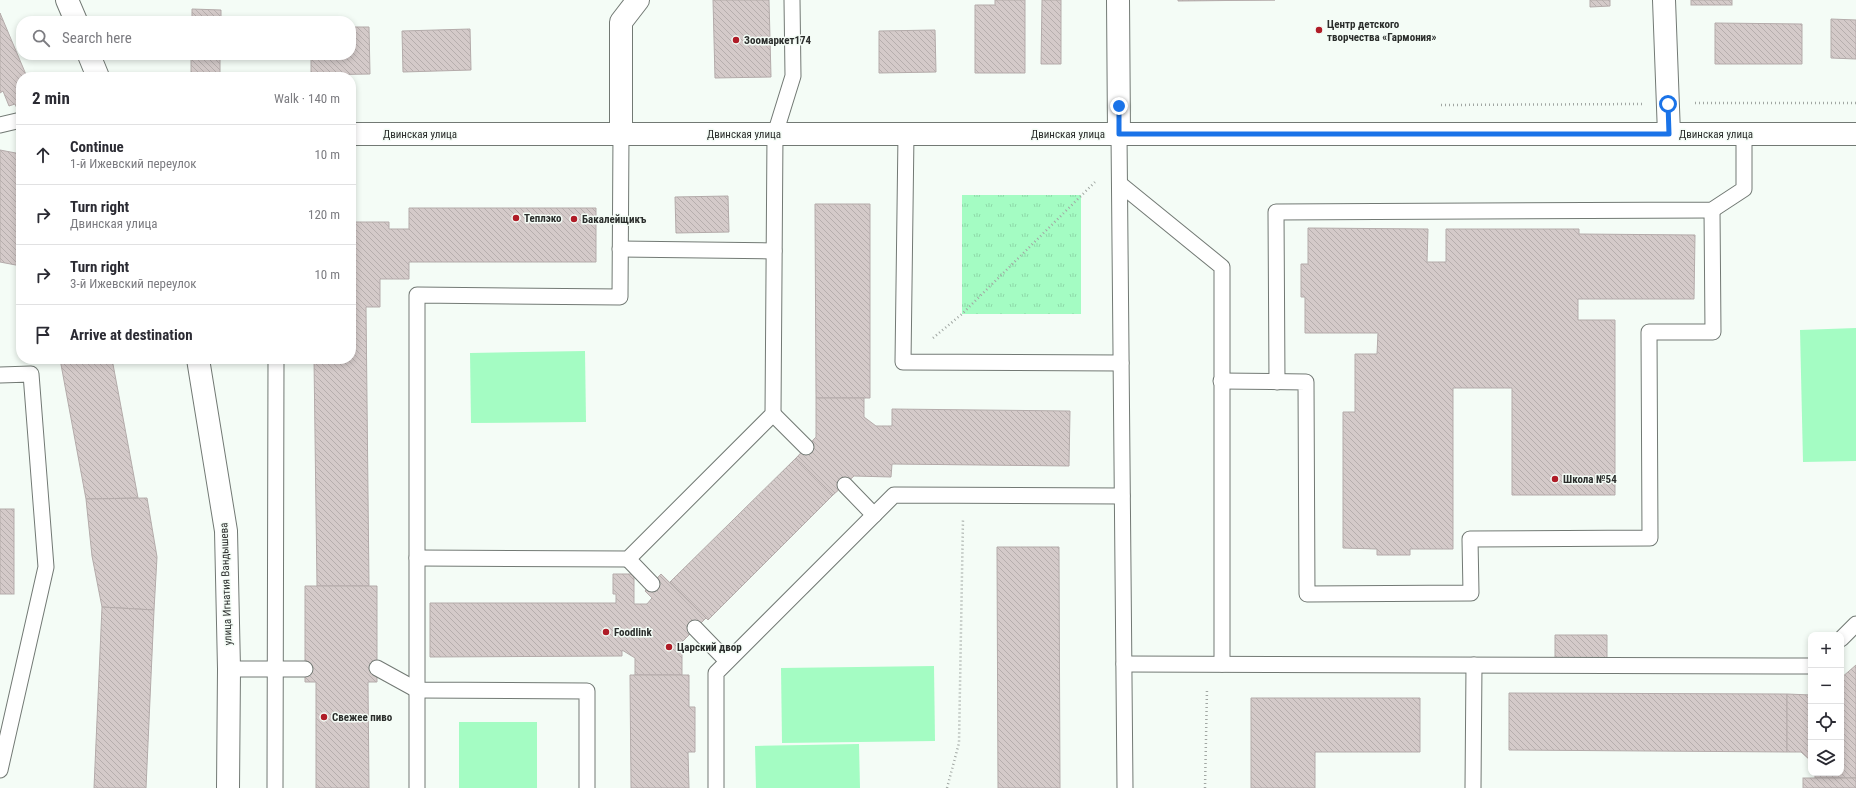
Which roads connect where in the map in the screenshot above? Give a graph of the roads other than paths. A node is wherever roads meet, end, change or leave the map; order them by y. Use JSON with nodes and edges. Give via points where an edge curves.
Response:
{"nodes":[{"id":1,"x":67,"y":0,"type":"edge"},
{"id":2,"x":638,"y":0,"type":"edge"},
{"id":3,"x":792,"y":0,"type":"edge"},
{"id":4,"x":1118,"y":0,"type":"edge"},
{"id":5,"x":1664,"y":0,"type":"edge"},
{"id":6,"x":74,"y":16,"type":"edge"},
{"id":7,"x":91,"y":60,"type":"edge"},
{"id":8,"x":96,"y":72,"type":"edge"},
{"id":9,"x":16,"y":121,"type":"edge"},
{"id":10,"x":0,"y":124,"type":"edge"},
{"id":11,"x":356,"y":134,"type":"edge"},
{"id":12,"x":621,"y":134,"type":"junction"},
{"id":13,"x":775,"y":134,"type":"junction"},
{"id":14,"x":906,"y":134,"type":"junction"},
{"id":15,"x":1119,"y":134,"type":"junction"},
{"id":16,"x":1669,"y":134,"type":"junction"},
{"id":17,"x":1744,"y":134,"type":"junction"},
{"id":18,"x":1856,"y":134,"type":"edge"},
{"id":19,"x":1120,"y":184,"type":"junction"},
{"id":20,"x":1712,"y":210,"type":"junction"},
{"id":21,"x":620,"y":250,"type":"junction"},
{"id":22,"x":774,"y":250,"type":"junction"},
{"id":23,"x":1121,"y":363,"type":"junction"},
{"id":24,"x":199,"y":364,"type":"edge"},
{"id":25,"x":276,"y":364,"type":"edge"},
{"id":26,"x":0,"y":375,"type":"edge"},
{"id":27,"x":1222,"y":380,"type":"junction"},
{"id":28,"x":1277,"y":382,"type":"junction"},
{"id":29,"x":773,"y":414,"type":"junction"},
{"id":30,"x":806,"y":447,"type":"dead end"},
{"id":31,"x":845,"y":485,"type":"dead end"},
{"id":32,"x":1122,"y":496,"type":"junction"},
{"id":33,"x":874,"y":515,"type":"junction"},
{"id":34,"x":417,"y":558,"type":"junction"},
{"id":35,"x":628,"y":559,"type":"junction"},
{"id":36,"x":652,"y":584,"type":"dead end"},
{"id":37,"x":1856,"y":624,"type":"edge"},
{"id":38,"x":695,"y":628,"type":"dead end"},
{"id":39,"x":1844,"y":635,"type":"edge"},
{"id":40,"x":727,"y":661,"type":"junction"},
{"id":41,"x":1124,"y":664,"type":"junction"},
{"id":42,"x":1214,"y":664,"type":"junction"},
{"id":43,"x":1474,"y":665,"type":"junction"},
{"id":44,"x":1808,"y":666,"type":"edge"},
{"id":45,"x":377,"y":668,"type":"dead end"},
{"id":46,"x":229,"y":669,"type":"junction"},
{"id":47,"x":275,"y":669,"type":"junction"},
{"id":48,"x":305,"y":669,"type":"dead end"},
{"id":49,"x":417,"y":690,"type":"junction"},
{"id":50,"x":0,"y":770,"type":"edge"},
{"id":51,"x":228,"y":788,"type":"edge"},
{"id":52,"x":275,"y":788,"type":"edge"},
{"id":53,"x":417,"y":788,"type":"edge"},
{"id":54,"x":587,"y":788,"type":"edge"},
{"id":55,"x":716,"y":788,"type":"edge"},
{"id":56,"x":1125,"y":788,"type":"edge"},
{"id":57,"x":1473,"y":788,"type":"edge"}],
"edges":[{"from":1,"to":6,"type":"street"},
{"from":2,"to":12,"type":"street","via":[[621,22]]},
{"from":3,"to":13,"type":"lane","via":[[793,76]]},
{"from":4,"to":15,"type":"street"},
{"from":5,"to":16,"type":"street"},
{"from":7,"to":8,"type":"street"},
{"from":9,"to":10,"type":"lane"},
{"from":11,"to":12,"type":"street","name":"Двинская улица"},
{"from":12,"to":13,"type":"street","name":"Двинская улица"},
{"from":12,"to":21,"type":"lane"},
{"from":13,"to":14,"type":"street","name":"Двинская улица"},
{"from":13,"to":22,"type":"lane"},
{"from":14,"to":15,"type":"street","name":"Двинская улица"},
{"from":14,"to":23,"type":"lane","via":[[903,362]]},
{"from":15,"to":16,"type":"street","name":"Двинская улица"},
{"from":15,"to":19,"type":"lane"},
{"from":16,"to":17,"type":"street","name":"Двинская улица"},
{"from":17,"to":18,"type":"street","name":"Двинская улица"},
{"from":17,"to":20,"type":"lane","via":[[1744,189]]},
{"from":19,"to":23,"type":"lane"},
{"from":19,"to":27,"type":"lane","via":[[1222,267]]},
{"from":20,"to":28,"type":"lane","via":[[1276,212]]},
{"from":20,"to":28,"type":"lane","via":[[1713,332],[1649,332],[1650,538],[1470,539],[1471,593],[1307,594],[1306,382]]},
{"from":21,"to":22,"type":"lane"},
{"from":21,"to":34,"type":"lane","via":[[620,297],[417,295]]},
{"from":22,"to":29,"type":"lane"},
{"from":23,"to":32,"type":"lane"},
{"from":24,"to":46,"type":"street","name":"улица Игнатия Вандышева","via":[[226,531]]},
{"from":25,"to":47,"type":"lane"},
{"from":26,"to":50,"type":"lane","via":[[30,374],[46,567]]},
{"from":27,"to":28,"type":"lane"},
{"from":27,"to":42,"type":"lane"},
{"from":29,"to":30,"type":"lane"},
{"from":29,"to":35,"type":"lane"},
{"from":31,"to":33,"type":"lane"},
{"from":32,"to":33,"type":"lane","via":[[894,495]]},
{"from":32,"to":41,"type":"lane"},
{"from":33,"to":40,"type":"lane"},
{"from":34,"to":35,"type":"lane"},
{"from":34,"to":49,"type":"lane"},
{"from":35,"to":36,"type":"lane"},
{"from":37,"to":39,"type":"lane"},
{"from":38,"to":40,"type":"lane"},
{"from":40,"to":55,"type":"lane","via":[[716,673]]},
{"from":41,"to":42,"type":"lane"},
{"from":41,"to":56,"type":"lane"},
{"from":42,"to":43,"type":"lane"},
{"from":43,"to":44,"type":"lane"},
{"from":43,"to":57,"type":"lane"},
{"from":45,"to":49,"type":"lane"},
{"from":46,"to":47,"type":"lane"},
{"from":46,"to":51,"type":"street","name":"улица Игнатия Вандышева"},
{"from":47,"to":48,"type":"lane"},
{"from":47,"to":52,"type":"lane"},
{"from":49,"to":53,"type":"lane"},
{"from":49,"to":54,"type":"lane","via":[[587,691]]}]}
